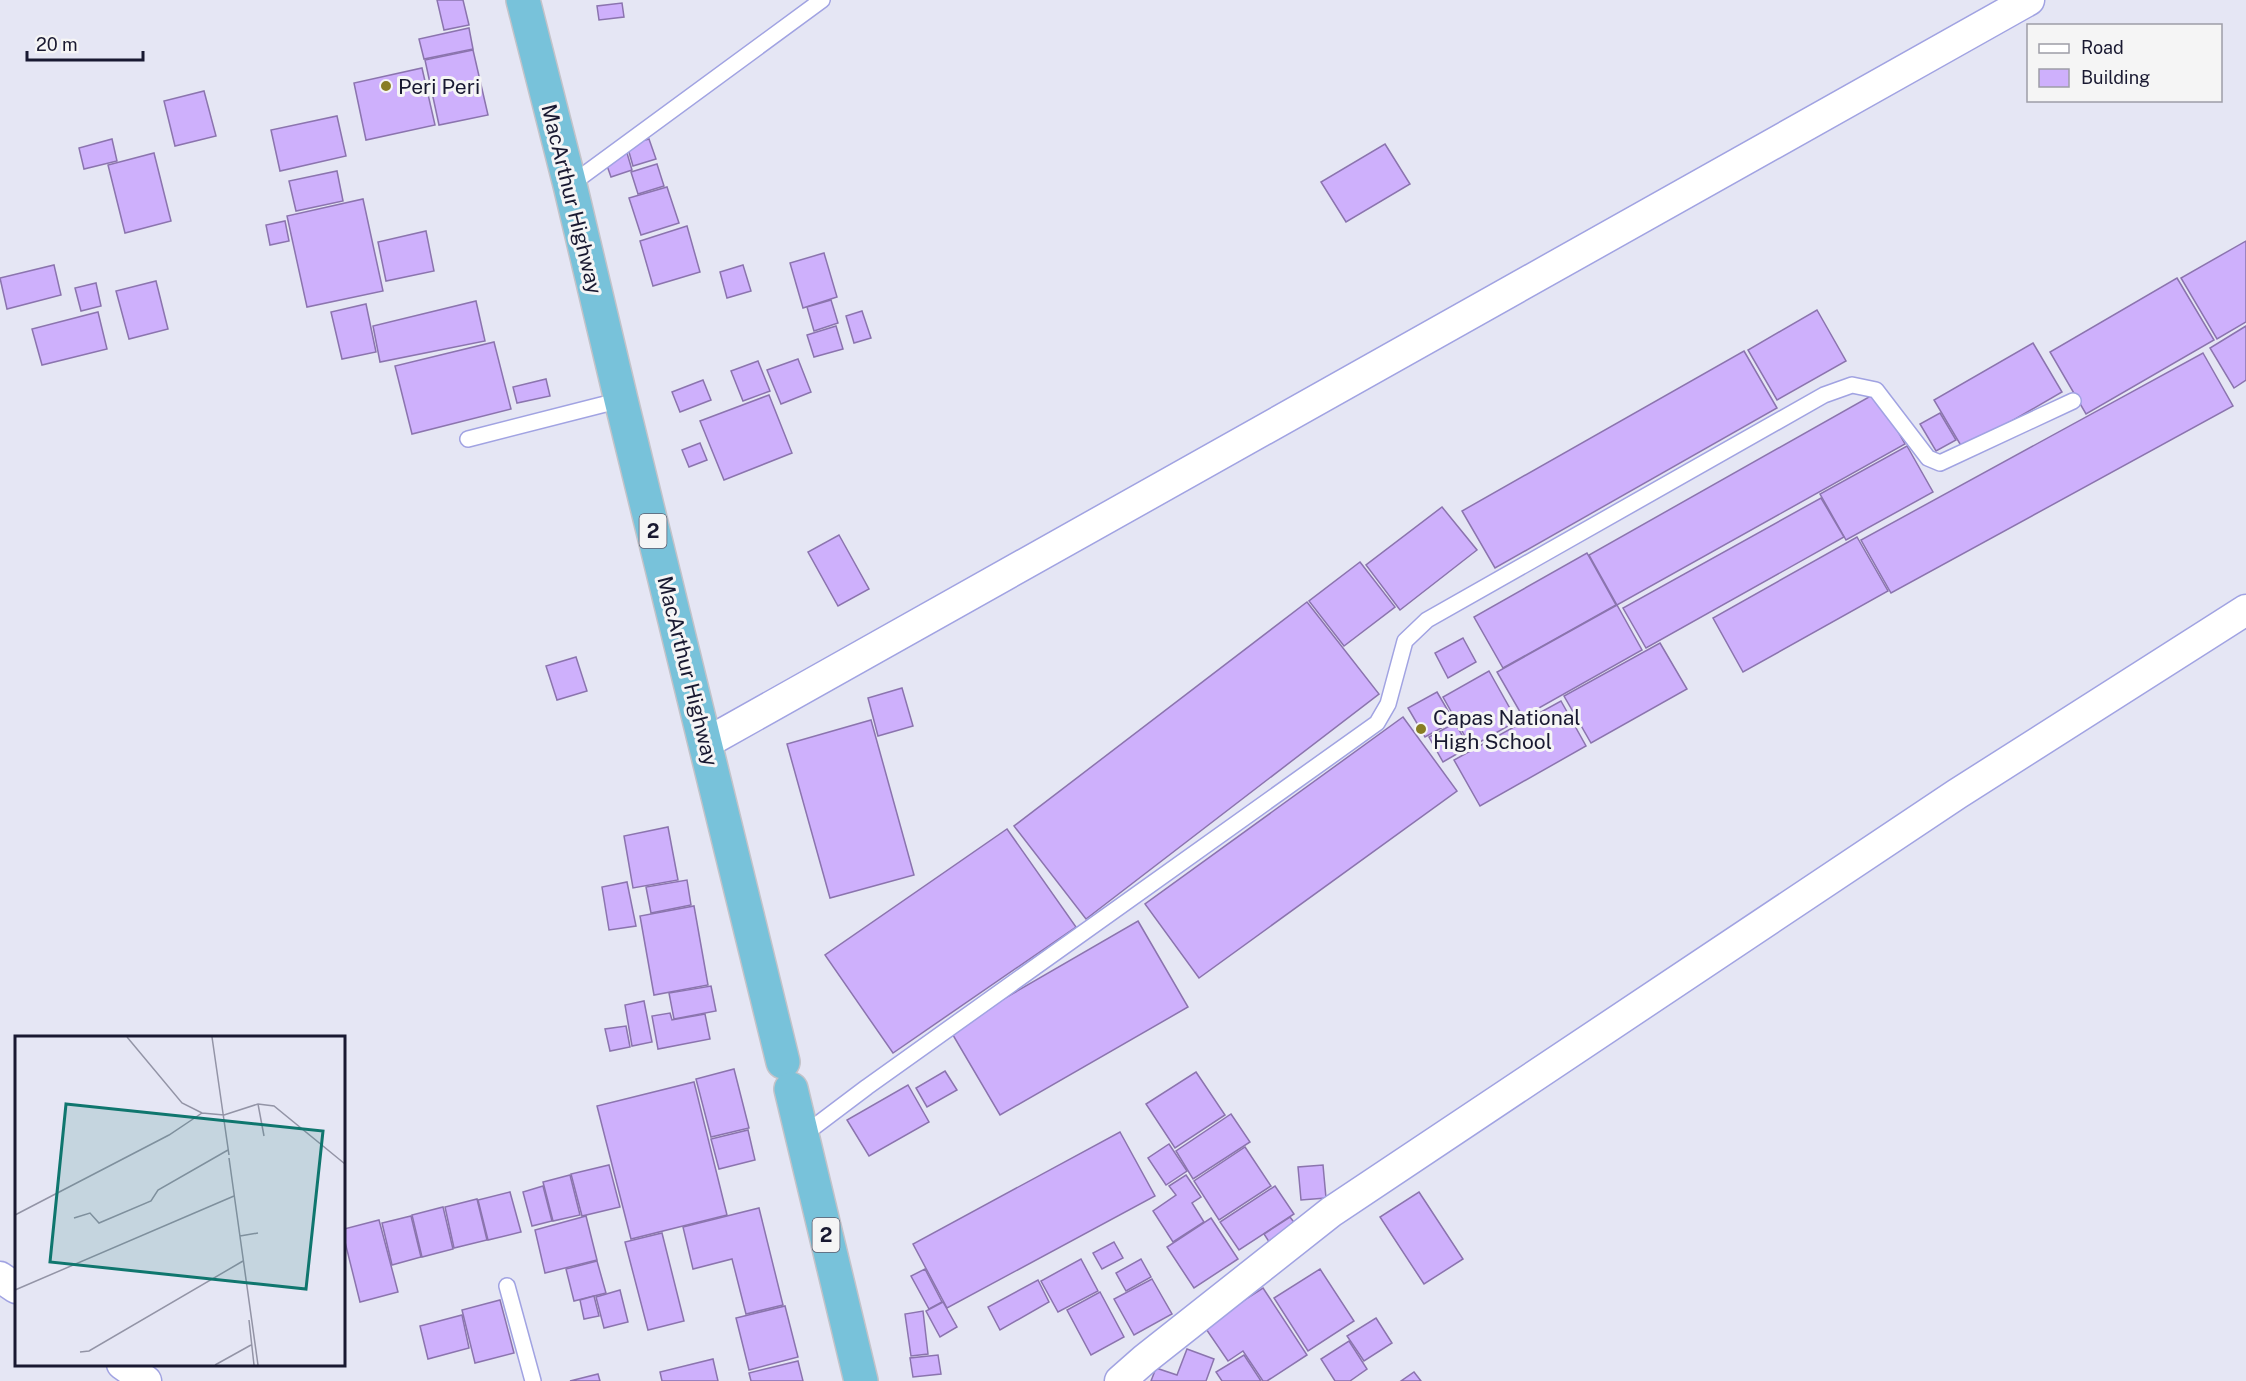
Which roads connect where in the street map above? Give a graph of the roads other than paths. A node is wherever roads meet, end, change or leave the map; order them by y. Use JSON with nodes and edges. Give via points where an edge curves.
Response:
{"nodes":[{"id":1,"x":523,"y":0,"type":"edge"},
{"id":2,"x":822,"y":0,"type":"edge"},
{"id":3,"x":2029,"y":0,"type":"edge"},
{"id":4,"x":570,"y":185,"type":"junction"},
{"id":5,"x":621,"y":400,"type":"junction"},
{"id":6,"x":2073,"y":401,"type":"dead end"},
{"id":7,"x":468,"y":439,"type":"dead end"},
{"id":8,"x":2246,"y":610,"type":"edge"},
{"id":9,"x":706,"y":743,"type":"junction"},
{"id":10,"x":802,"y":1136,"type":"junction"},
{"id":11,"x":0,"y":1276,"type":"edge"},
{"id":12,"x":507,"y":1286,"type":"dead end"},
{"id":13,"x":15,"y":1287,"type":"edge"},
{"id":14,"x":124,"y":1366,"type":"edge"},
{"id":15,"x":146,"y":1381,"type":"edge"},
{"id":16,"x":533,"y":1381,"type":"edge"},
{"id":17,"x":861,"y":1381,"type":"edge"},
{"id":18,"x":1120,"y":1381,"type":"edge"}],
"edges":[{"from":1,"to":4,"type":"highway","name":"MacArthur Highway","number":"2"},
{"from":2,"to":4,"type":"lane"},
{"from":3,"to":9,"type":"street"},
{"from":4,"to":5,"type":"highway","name":"MacArthur Highway","number":"2"},
{"from":5,"to":7,"type":"lane"},
{"from":5,"to":9,"type":"highway","name":"MacArthur Highway","number":"2"},
{"from":6,"to":10,"type":"lane","via":[[1940,463],[1928,458],[1876,390],[1852,386],[1824,395],[1427,620],[1405,641],[1388,704],[1377,723]]},
{"from":8,"to":18,"type":"street","via":[[1957,794],[1330,1212]]},
{"from":9,"to":10,"type":"highway","name":"MacArthur Highway","number":"2"},
{"from":10,"to":17,"type":"highway","name":"MacArthur Highway","number":"2"},
{"from":11,"to":13,"type":"street"},
{"from":12,"to":16,"type":"lane"},
{"from":14,"to":15,"type":"street"}]}
